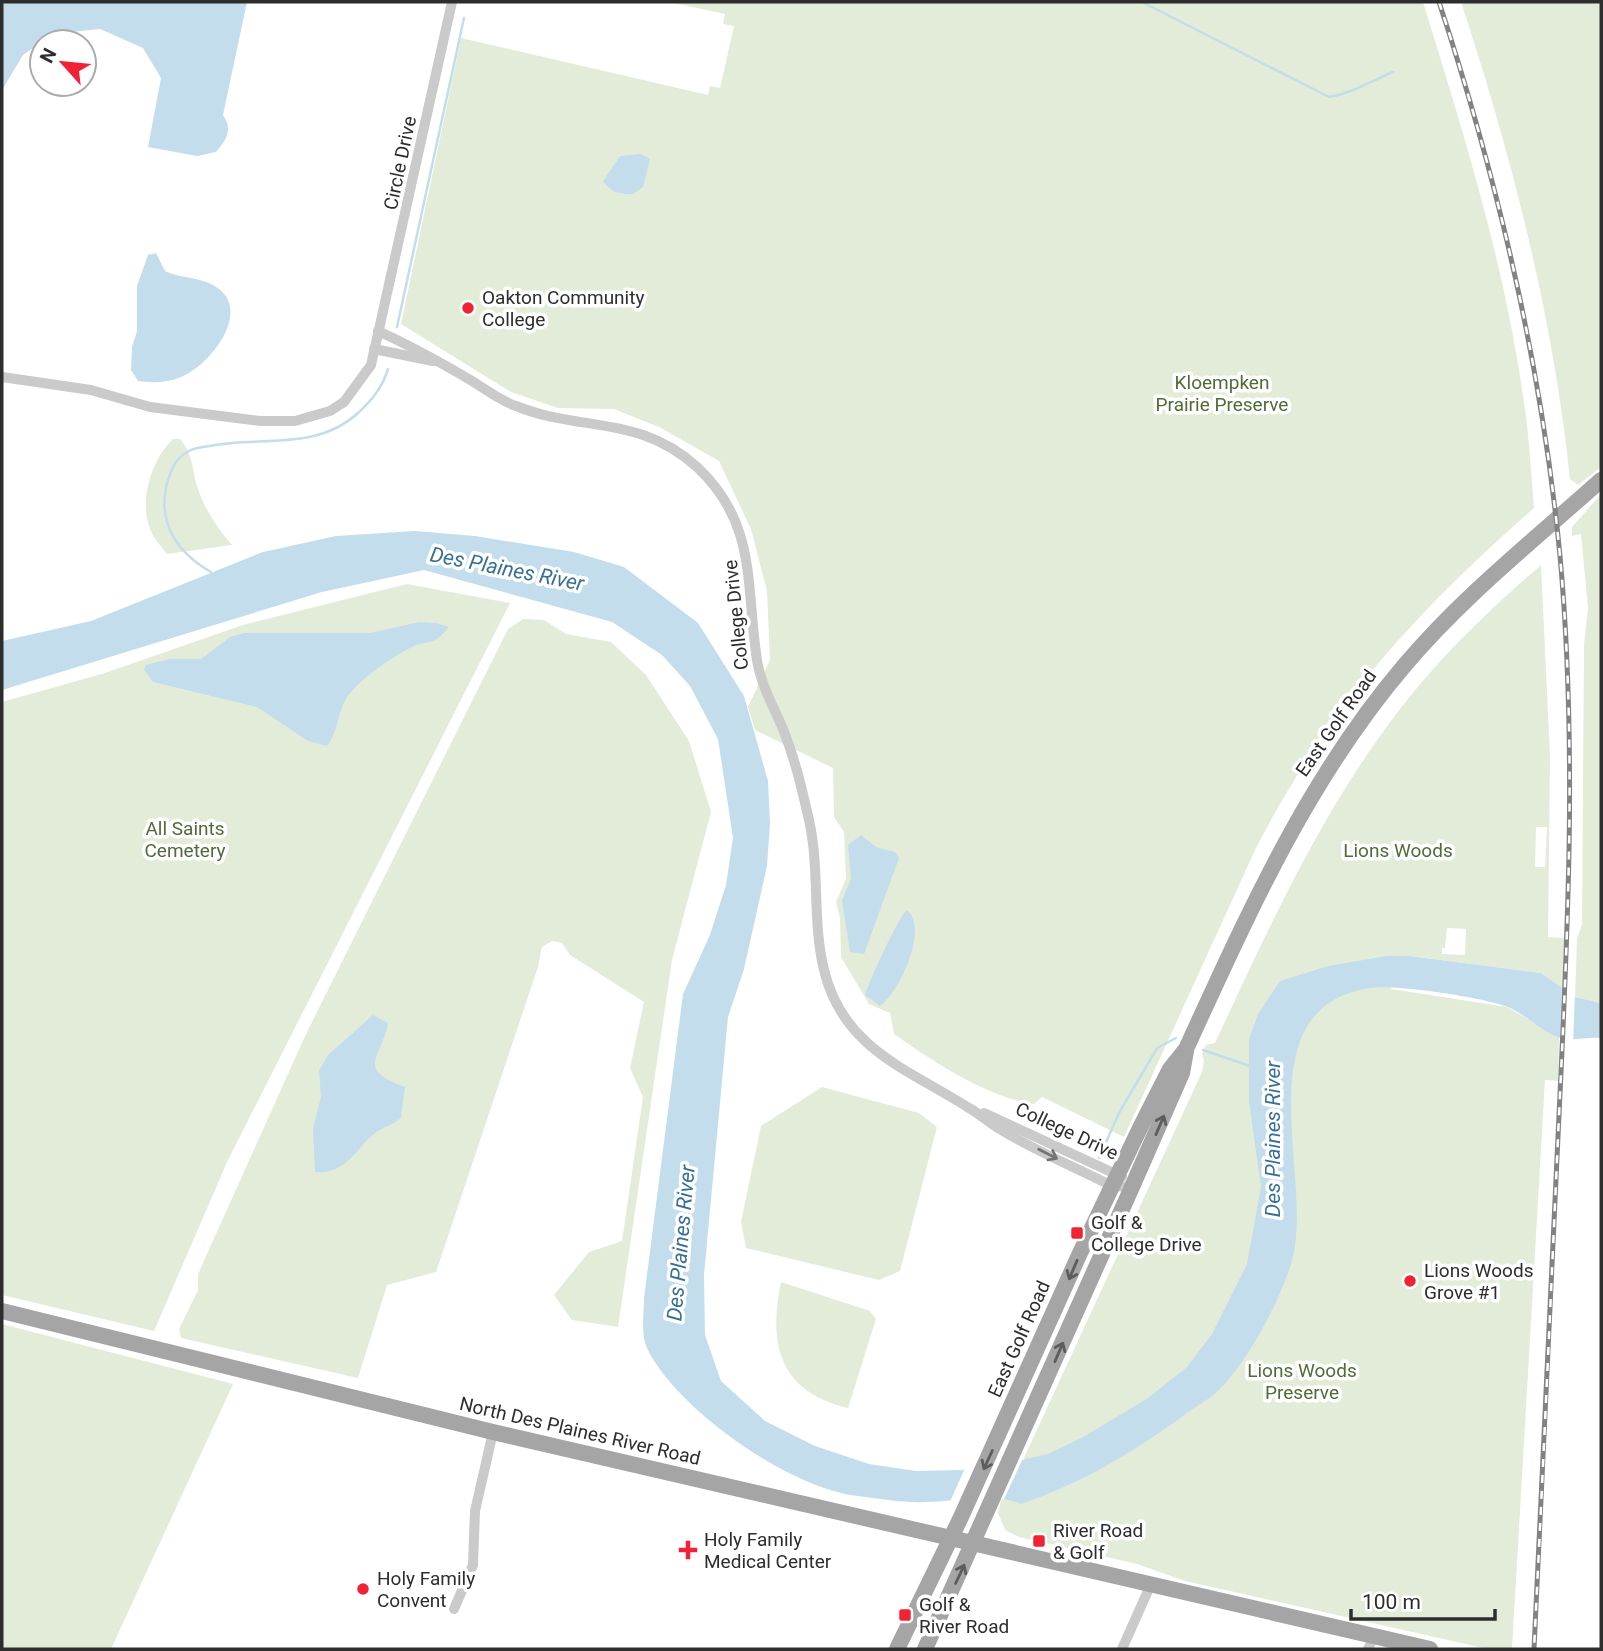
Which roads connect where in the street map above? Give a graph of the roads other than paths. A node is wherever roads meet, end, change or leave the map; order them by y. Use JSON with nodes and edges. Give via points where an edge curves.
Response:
{"nodes":[{"id":1,"x":452,"y":2,"type":"edge"},
{"id":2,"x":378,"y":331,"type":"junction"},
{"id":3,"x":374,"y":349,"type":"junction"},
{"id":4,"x":435,"y":361,"type":"junction"},
{"id":5,"x":2,"y":377,"type":"edge"},
{"id":6,"x":1601,"y":480,"type":"edge"},
{"id":7,"x":1186,"y":1049,"type":"junction"},
{"id":8,"x":1115,"y":1180,"type":"junction"},
{"id":9,"x":1132,"y":1187,"type":"junction"},
{"id":10,"x":2,"y":1311,"type":"edge"},
{"id":11,"x":493,"y":1432,"type":"junction"},
{"id":12,"x":951,"y":1539,"type":"junction"},
{"id":13,"x":975,"y":1544,"type":"junction"},
{"id":14,"x":1151,"y":1584,"type":"junction"},
{"id":15,"x":454,"y":1609,"type":"dead end"},
{"id":16,"x":1371,"y":1643,"type":"edge"},
{"id":17,"x":897,"y":1649,"type":"edge"},
{"id":18,"x":925,"y":1649,"type":"edge"},
{"id":19,"x":1122,"y":1649,"type":"edge"},
{"id":20,"x":1430,"y":1649,"type":"edge"}],
"edges":[{"from":1,"to":2,"type":"street","name":"Circle Drive"},
{"from":2,"to":3,"type":"street","name":"Circle Drive"},
{"from":2,"to":4,"type":"street","name":"College Drive"},
{"from":3,"to":4,"type":"street","name":"College Drive"},
{"from":3,"to":5,"type":"street","name":"Circle Drive","via":[[371,365],[344,402],[295,421],[149,408],[91,390]]},
{"from":4,"to":8,"type":"street","name":"College Drive","via":[[512,405],[543,416],[642,433],[676,451],[716,488],[746,548],[758,668],[803,792],[813,836],[821,954],[835,1000],[855,1032],[894,1067]]},
{"from":6,"to":7,"type":"main road","name":"East Golf Road","via":[[1478,588],[1404,665],[1366,713],[1294,823]]},
{"from":7,"to":8,"type":"main road","name":"East Golf Road","via":[[1170,1069]]},
{"from":9,"to":7,"type":"main road","name":"East Golf Road","one_way":true,"via":[[1182,1073]]},
{"from":8,"to":9,"type":"street","name":"College Drive"},
{"from":8,"to":12,"type":"main road","name":"East Golf Road","one_way":true},
{"from":13,"to":9,"type":"main road","name":"East Golf Road","one_way":true},
{"from":10,"to":11,"type":"main road","name":"North Des Plaines River Road"},
{"from":11,"to":12,"type":"main road","name":"North Des Plaines River Road"},
{"from":11,"to":15,"type":"street","via":[[475,1511],[473,1564]]},
{"from":12,"to":13,"type":"main road","name":"North Des Plaines River Road"},
{"from":12,"to":17,"type":"main road","name":"East Golf Road"},
{"from":13,"to":14,"type":"main road","name":"North Des Plaines River Road"},
{"from":18,"to":13,"type":"main road","name":"East Golf Road","one_way":true},
{"from":14,"to":16,"type":"main road","name":"North Des Plaines River Road"},
{"from":14,"to":19,"type":"street"},
{"from":16,"to":20,"type":"main road","name":"North Des Plaines River Road"}]}
